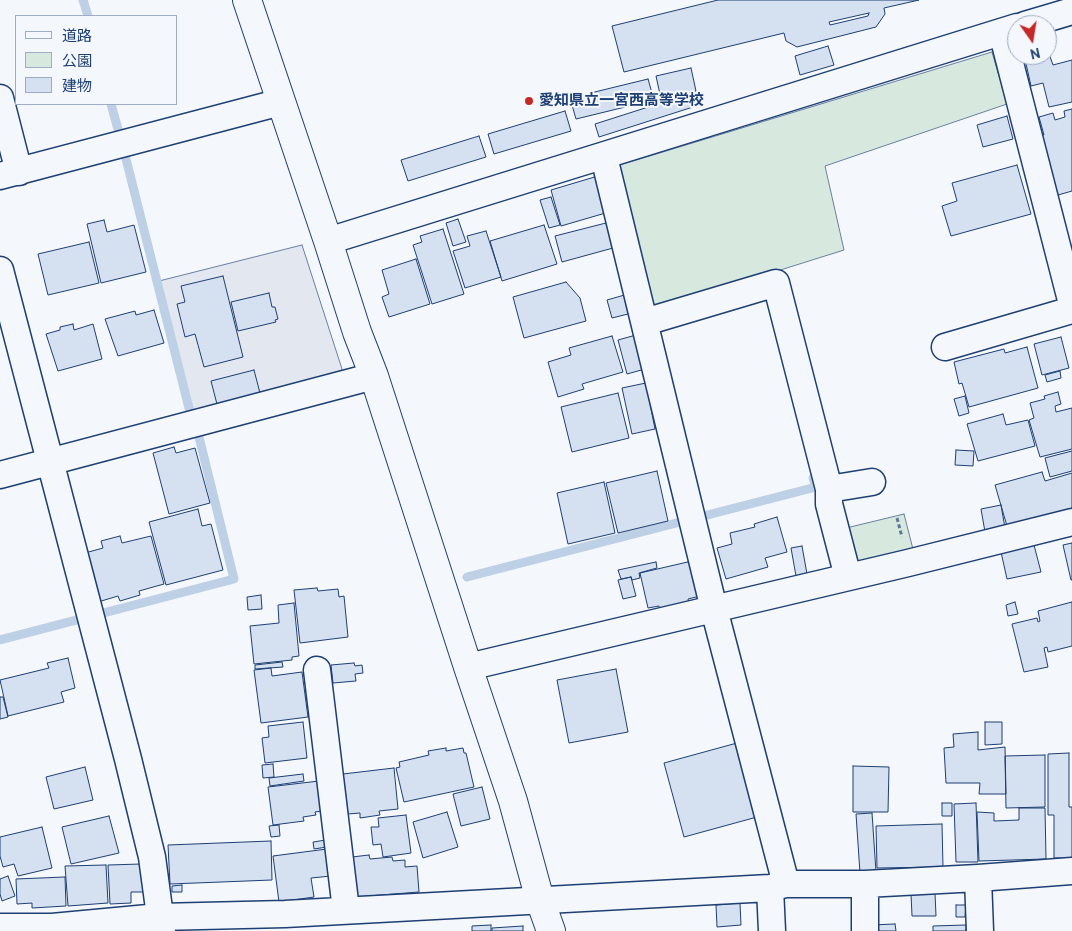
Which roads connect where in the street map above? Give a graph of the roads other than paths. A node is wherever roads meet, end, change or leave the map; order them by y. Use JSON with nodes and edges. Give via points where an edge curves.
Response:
{"nodes":[{"id":1,"x":247,"y":0,"type":"edge"},
{"id":2,"x":1072,"y":10,"type":"edge"},
{"id":3,"x":1056,"y":15,"type":"edge"},
{"id":4,"x":1007,"y":31,"type":"edge"},
{"id":5,"x":1023,"y":65,"type":"edge"},
{"id":6,"x":0,"y":98,"type":"edge"},
{"id":7,"x":281,"y":102,"type":"junction"},
{"id":8,"x":604,"y":157,"type":"junction"},
{"id":9,"x":10,"y":174,"type":"edge"},
{"id":10,"x":328,"y":241,"type":"junction"},
{"id":11,"x":0,"y":270,"type":"edge"},
{"id":12,"x":1072,"y":304,"type":"edge"},
{"id":13,"x":1072,"y":310,"type":"edge"},
{"id":14,"x":645,"y":322,"type":"junction"},
{"id":15,"x":946,"y":346,"type":"dead end"},
{"id":16,"x":374,"y":376,"type":"junction"},
{"id":17,"x":50,"y":462,"type":"junction"},
{"id":18,"x":0,"y":475,"type":"edge"},
{"id":19,"x":872,"y":482,"type":"dead end"},
{"id":20,"x":829,"y":489,"type":"junction"},
{"id":21,"x":1072,"y":522,"type":"edge"},
{"id":22,"x":848,"y":577,"type":"junction"},
{"id":23,"x":714,"y":609,"type":"junction"},
{"id":24,"x":468,"y":667,"type":"junction"},
{"id":25,"x":316,"y":670,"type":"dead end"},
{"id":26,"x":1072,"y":871,"type":"edge"},
{"id":27,"x":978,"y":878,"type":"junction"},
{"id":28,"x":865,"y":884,"type":"junction"},
{"id":29,"x":778,"y":886,"type":"junction"},
{"id":30,"x":540,"y":900,"type":"junction"},
{"id":31,"x":346,"y":910,"type":"junction"},
{"id":32,"x":286,"y":922,"type":"edge"},
{"id":33,"x":161,"y":924,"type":"edge"},
{"id":34,"x":0,"y":927,"type":"edge"},
{"id":35,"x":551,"y":931,"type":"edge"},
{"id":36,"x":772,"y":931,"type":"edge"},
{"id":37,"x":866,"y":931,"type":"edge"},
{"id":38,"x":980,"y":931,"type":"edge"}],
"edges":[{"from":1,"to":7,"type":"street"},
{"from":2,"to":3,"type":"street"},
{"from":4,"to":8,"type":"street"},
{"from":5,"to":12,"type":"street"},
{"from":6,"to":9,"type":"street"},
{"from":7,"to":9,"type":"street"},
{"from":7,"to":10,"type":"street"},
{"from":8,"to":10,"type":"street"},
{"from":8,"to":14,"type":"street"},
{"from":10,"to":16,"type":"street"},
{"from":11,"to":17,"type":"street"},
{"from":13,"to":15,"type":"street"},
{"from":14,"to":20,"type":"street","via":[[776,283]]},
{"from":14,"to":23,"type":"street"},
{"from":16,"to":17,"type":"street"},
{"from":16,"to":24,"type":"street"},
{"from":17,"to":18,"type":"street"},
{"from":17,"to":33,"type":"street","via":[[152,857]]},
{"from":19,"to":20,"type":"street"},
{"from":20,"to":22,"type":"street","via":[[829,504]]},
{"from":21,"to":22,"type":"street"},
{"from":22,"to":23,"type":"street"},
{"from":23,"to":24,"type":"street"},
{"from":23,"to":29,"type":"street"},
{"from":24,"to":30,"type":"street","via":[[513,801]]},
{"from":25,"to":31,"type":"street"},
{"from":26,"to":27,"type":"street"},
{"from":27,"to":28,"type":"street"},
{"from":27,"to":38,"type":"street"},
{"from":28,"to":29,"type":"street"},
{"from":28,"to":37,"type":"street"},
{"from":29,"to":30,"type":"street"},
{"from":29,"to":36,"type":"street"},
{"from":30,"to":31,"type":"street"},
{"from":30,"to":35,"type":"street"},
{"from":31,"to":32,"type":"street"},
{"from":32,"to":33,"type":"street"},
{"from":33,"to":34,"type":"street"}]}
